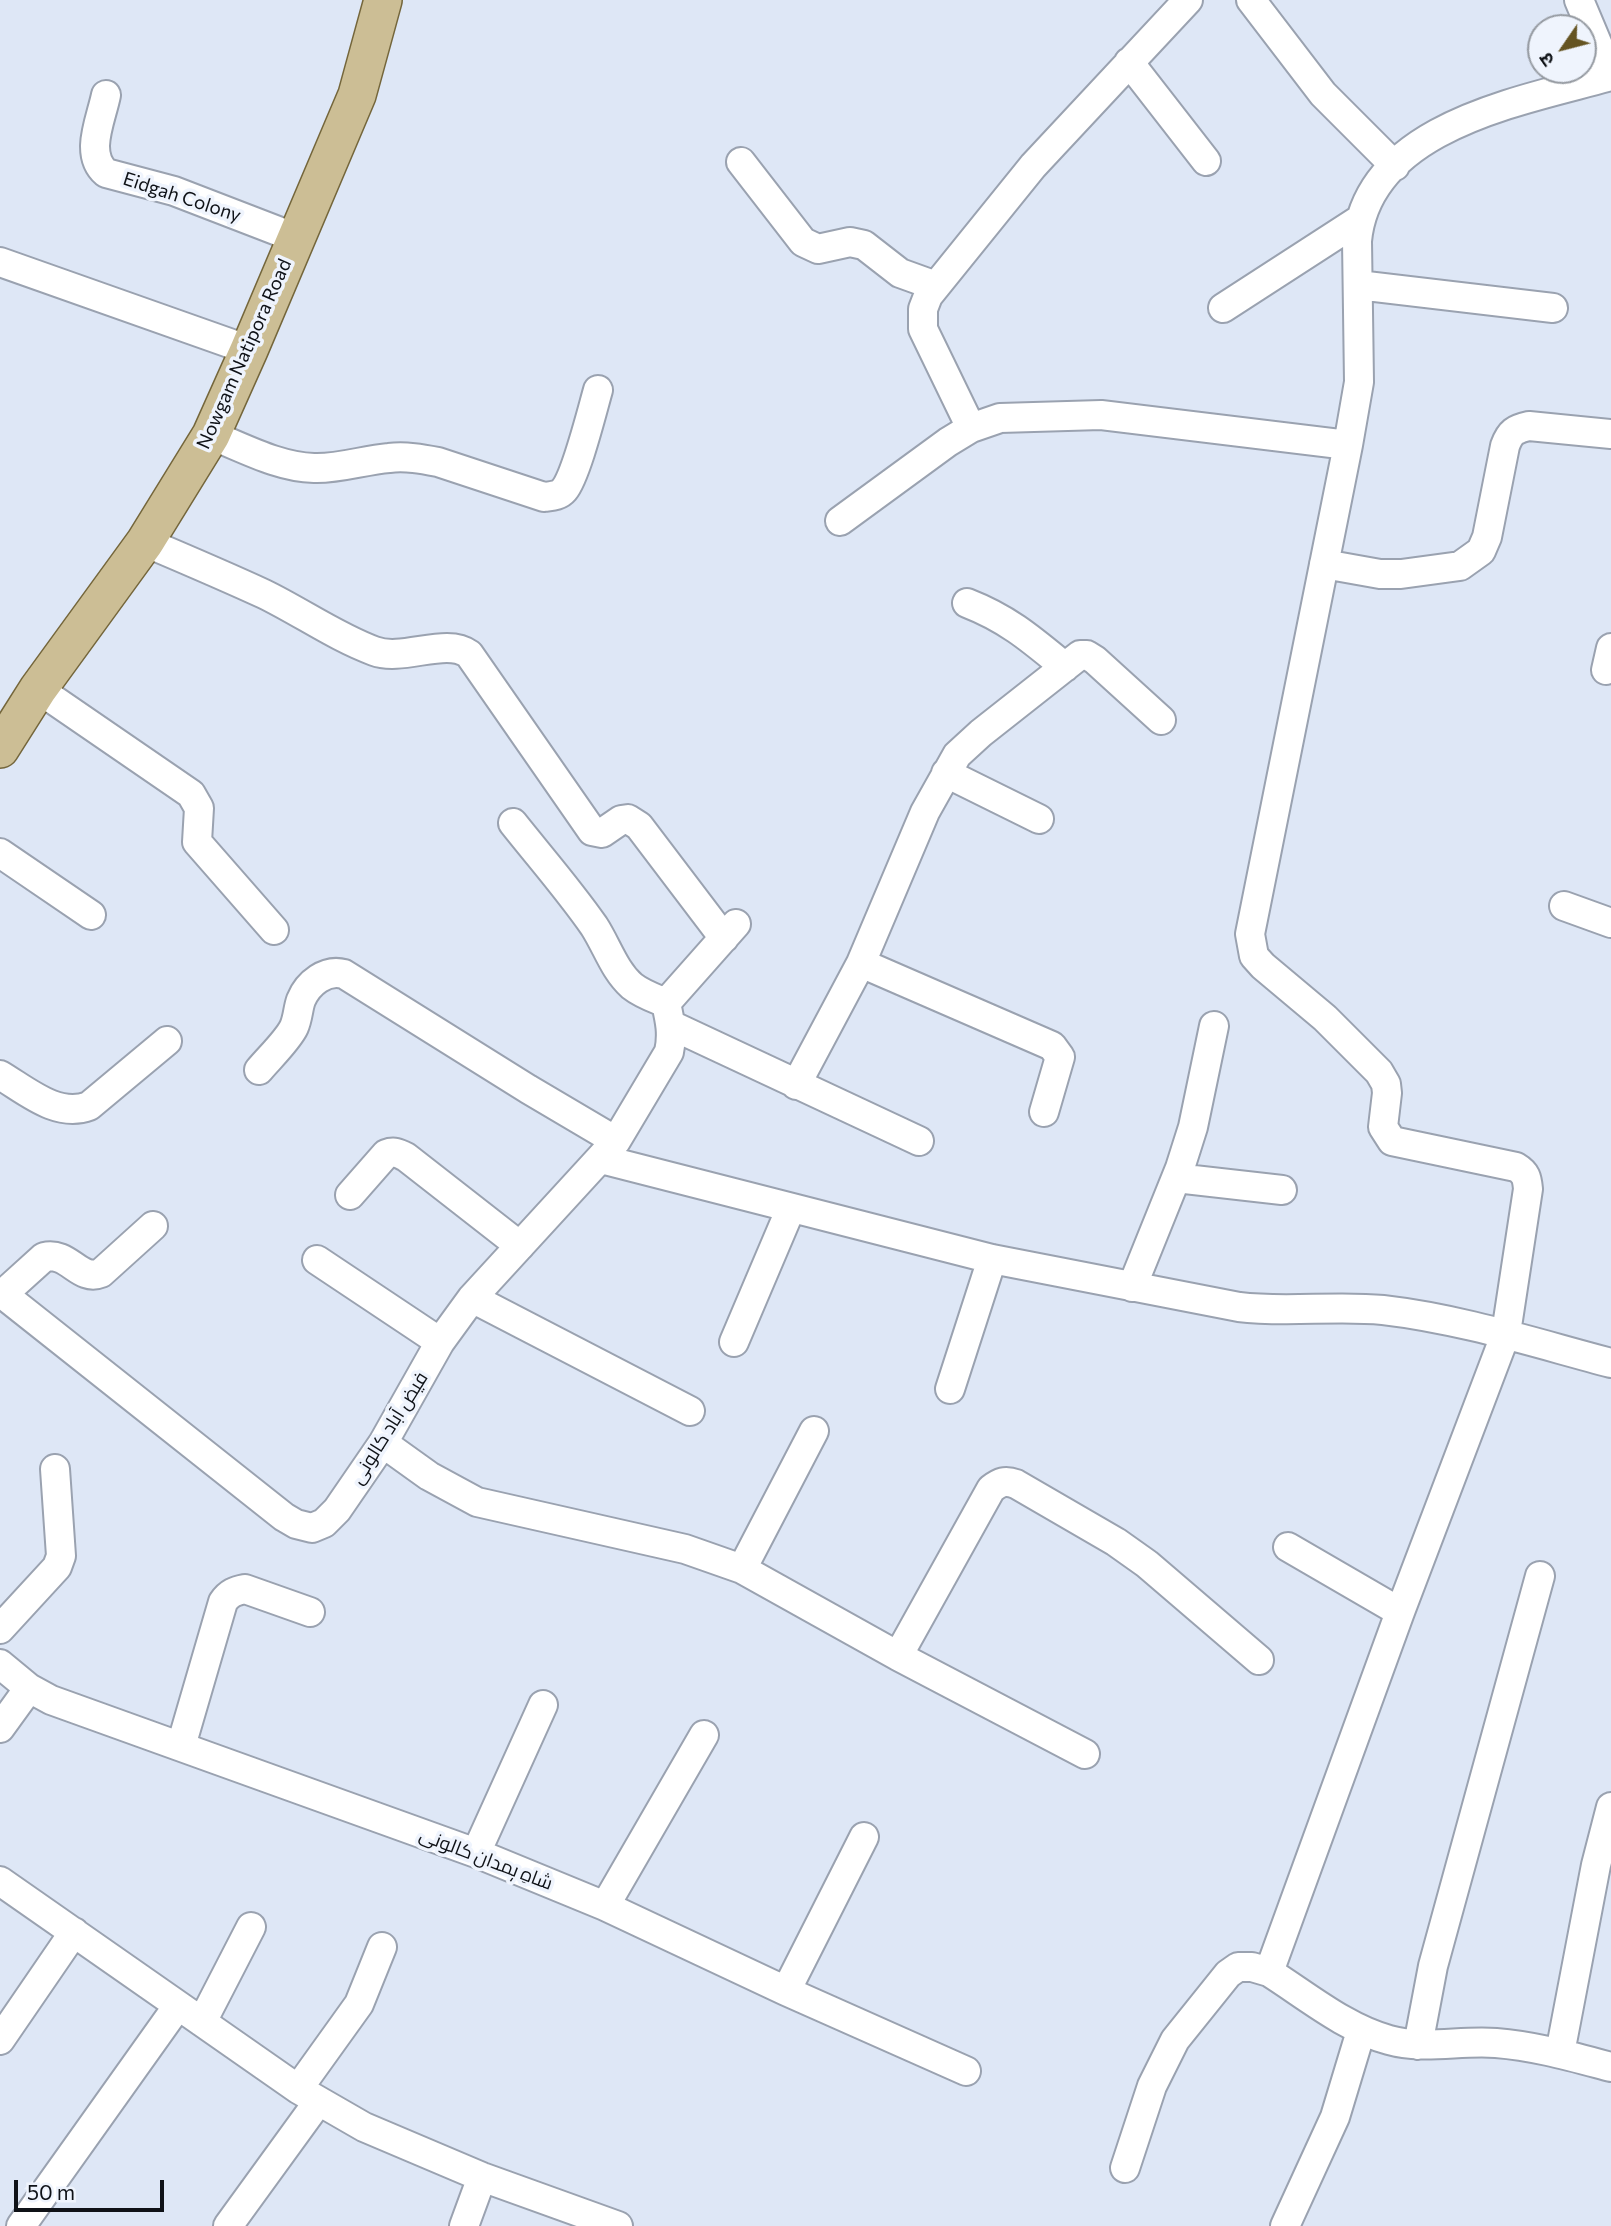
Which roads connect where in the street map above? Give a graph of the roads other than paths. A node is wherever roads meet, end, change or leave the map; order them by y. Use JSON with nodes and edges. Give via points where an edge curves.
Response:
{"nodes":[{"id":1,"x":1188,"y":0,"type":"edge"},
{"id":2,"x":1251,"y":0,"type":"edge"},
{"id":3,"x":1579,"y":0,"type":"edge"},
{"id":4,"x":382,"y":1,"type":"edge"},
{"id":5,"x":1129,"y":62,"type":"junction"},
{"id":6,"x":106,"y":95,"type":"dead end"},
{"id":7,"x":1206,"y":161,"type":"dead end"},
{"id":8,"x":741,"y":162,"type":"dead end"},
{"id":9,"x":1395,"y":166,"type":"junction"},
{"id":10,"x":1359,"y":220,"type":"junction"},
{"id":11,"x":296,"y":238,"type":"junction"},
{"id":12,"x":0,"y":262,"type":"edge"},
{"id":13,"x":1358,"y":285,"type":"junction"},
{"id":14,"x":936,"y":286,"type":"junction"},
{"id":15,"x":1223,"y":308,"type":"dead end"},
{"id":16,"x":1553,"y":308,"type":"dead end"},
{"id":17,"x":250,"y":349,"type":"junction"},
{"id":18,"x":598,"y":390,"type":"dead end"},
{"id":19,"x":971,"y":428,"type":"junction"},
{"id":20,"x":1611,"y":434,"type":"edge"},
{"id":21,"x":211,"y":435,"type":"junction"},
{"id":22,"x":1349,"y":445,"type":"junction"},
{"id":23,"x":840,"y":521,"type":"dead end"},
{"id":24,"x":145,"y":542,"type":"junction"},
{"id":25,"x":1324,"y":564,"type":"junction"},
{"id":26,"x":967,"y":603,"type":"dead end"},
{"id":27,"x":1065,"y":667,"type":"junction"},
{"id":28,"x":38,"y":689,"type":"junction"},
{"id":29,"x":1161,"y":720,"type":"dead end"},
{"id":30,"x":0,"y":749,"type":"edge"},
{"id":31,"x":946,"y":773,"type":"junction"},
{"id":32,"x":1039,"y":819,"type":"dead end"},
{"id":33,"x":513,"y":823,"type":"dead end"},
{"id":34,"x":0,"y":853,"type":"edge"},
{"id":35,"x":1564,"y":906,"type":"dead end"},
{"id":36,"x":91,"y":915,"type":"dead end"},
{"id":37,"x":1611,"y":923,"type":"edge"},
{"id":38,"x":274,"y":930,"type":"dead end"},
{"id":39,"x":861,"y":963,"type":"junction"},
{"id":40,"x":668,"y":1014,"type":"junction"},
{"id":41,"x":1214,"y":1026,"type":"dead end"},
{"id":42,"x":167,"y":1041,"type":"dead end"},
{"id":43,"x":259,"y":1070,"type":"dead end"},
{"id":44,"x":0,"y":1075,"type":"edge"},
{"id":45,"x":796,"y":1085,"type":"junction"},
{"id":46,"x":1044,"y":1112,"type":"dead end"},
{"id":47,"x":919,"y":1142,"type":"dead end"},
{"id":48,"x":609,"y":1150,"type":"junction"},
{"id":49,"x":1176,"y":1178,"type":"junction"},
{"id":50,"x":1283,"y":1191,"type":"dead end"},
{"id":51,"x":350,"y":1195,"type":"dead end"},
{"id":52,"x":791,"y":1208,"type":"junction"},
{"id":53,"x":153,"y":1226,"type":"dead end"},
{"id":54,"x":520,"y":1245,"type":"junction"},
{"id":55,"x":992,"y":1259,"type":"junction"},
{"id":56,"x":317,"y":1260,"type":"dead end"},
{"id":57,"x":1132,"y":1287,"type":"junction"},
{"id":58,"x":1,"y":1293,"type":"edge"},
{"id":59,"x":472,"y":1298,"type":"junction"},
{"id":60,"x":1506,"y":1333,"type":"junction"},
{"id":61,"x":440,"y":1342,"type":"junction"},
{"id":62,"x":734,"y":1342,"type":"dead end"},
{"id":63,"x":1611,"y":1363,"type":"edge"},
{"id":64,"x":950,"y":1389,"type":"dead end"},
{"id":65,"x":690,"y":1411,"type":"dead end"},
{"id":66,"x":814,"y":1431,"type":"dead end"},
{"id":67,"x":383,"y":1443,"type":"junction"},
{"id":68,"x":55,"y":1469,"type":"dead end"},
{"id":69,"x":1288,"y":1547,"type":"dead end"},
{"id":70,"x":742,"y":1569,"type":"junction"},
{"id":71,"x":1541,"y":1576,"type":"dead end"},
{"id":72,"x":310,"y":1612,"type":"dead end"},
{"id":73,"x":1400,"y":1612,"type":"junction"},
{"id":74,"x":0,"y":1629,"type":"edge"},
{"id":75,"x":898,"y":1656,"type":"junction"},
{"id":76,"x":1259,"y":1660,"type":"dead end"},
{"id":77,"x":0,"y":1664,"type":"edge"},
{"id":78,"x":29,"y":1688,"type":"junction"},
{"id":79,"x":543,"y":1705,"type":"dead end"},
{"id":80,"x":0,"y":1728,"type":"edge"},
{"id":81,"x":704,"y":1735,"type":"dead end"},
{"id":82,"x":181,"y":1746,"type":"junction"},
{"id":83,"x":1085,"y":1754,"type":"dead end"},
{"id":84,"x":1611,"y":1807,"type":"edge"},
{"id":85,"x":864,"y":1837,"type":"dead end"},
{"id":86,"x":476,"y":1853,"type":"junction"},
{"id":87,"x":0,"y":1881,"type":"edge"},
{"id":88,"x":606,"y":1906,"type":"junction"},
{"id":89,"x":251,"y":1927,"type":"dead end"},
{"id":90,"x":74,"y":1932,"type":"junction"},
{"id":91,"x":382,"y":1947,"type":"dead end"},
{"id":92,"x":1269,"y":1972,"type":"junction"},
{"id":93,"x":786,"y":1991,"type":"junction"},
{"id":94,"x":177,"y":2007,"type":"junction"},
{"id":95,"x":202,"y":2022,"type":"junction"},
{"id":96,"x":1361,"y":2031,"type":"junction"},
{"id":97,"x":0,"y":2040,"type":"edge"},
{"id":98,"x":1418,"y":2045,"type":"junction"},
{"id":99,"x":1560,"y":2053,"type":"junction"},
{"id":100,"x":1611,"y":2067,"type":"edge"},
{"id":101,"x":966,"y":2071,"type":"dead end"},
{"id":102,"x":308,"y":2095,"type":"junction"},
{"id":103,"x":1125,"y":2168,"type":"dead end"},
{"id":104,"x":482,"y":2177,"type":"junction"},
{"id":105,"x":22,"y":2226,"type":"edge"},
{"id":106,"x":228,"y":2226,"type":"edge"},
{"id":107,"x":464,"y":2226,"type":"edge"},
{"id":108,"x":618,"y":2226,"type":"edge"},
{"id":109,"x":1285,"y":2226,"type":"edge"}],
"edges":[{"from":1,"to":5,"type":"street"},
{"from":2,"to":9,"type":"street","via":[[1323,94]]},
{"from":3,"to":9,"type":"street","via":[[1611,76],[1445,128]]},
{"from":4,"to":11,"type":"main road","name":"Nowgam Natipora Road","via":[[357,94]]},
{"from":5,"to":7,"type":"street"},
{"from":5,"to":14,"type":"street","via":[[1033,166]]},
{"from":6,"to":11,"type":"street","name":"Eidgah Colony","via":[[93,152],[106,173],[174,191]]},
{"from":8,"to":14,"type":"street","via":[[803,242],[818,249],[849,242],[864,245],[900,273]]},
{"from":9,"to":10,"type":"street","via":[[1375,187]]},
{"from":10,"to":13,"type":"street"},
{"from":10,"to":15,"type":"street"},
{"from":11,"to":17,"type":"main road","name":"Nowgam Natipora Road"},
{"from":12,"to":17,"type":"street"},
{"from":13,"to":16,"type":"street"},
{"from":13,"to":22,"type":"street","via":[[1359,382]]},
{"from":14,"to":19,"type":"street","via":[[923,309],[923,329]]},
{"from":17,"to":21,"type":"main road","name":"Nowgam Natipora Road"},
{"from":18,"to":21,"type":"street","via":[[570,480],[559,495],[544,497],[421,458],[296,467]]},
{"from":19,"to":22,"type":"street","via":[[1000,418],[1101,415]]},
{"from":19,"to":23,"type":"street"},
{"from":20,"to":25,"type":"street","via":[[1516,428],[1505,446],[1487,537],[1481,551],[1460,566],[1380,575]]},
{"from":21,"to":24,"type":"main road","name":"Nowgam Natipora Road"},
{"from":22,"to":25,"type":"street"},
{"from":24,"to":28,"type":"main road","name":"Nowgam Natipora Road"},
{"from":24,"to":40,"type":"street","via":[[264,594],[378,653],[455,647],[469,654],[592,831],[602,833],[628,819],[730,931]]},
{"from":25,"to":60,"type":"street","via":[[1251,946],[1263,966],[1379,1072],[1387,1093],[1383,1127],[1392,1141],[1523,1171],[1528,1189]]},
{"from":26,"to":27,"type":"street","via":[[1014,626]]},
{"from":27,"to":29,"type":"street","via":[[1087,655]]},
{"from":27,"to":31,"type":"street","via":[[981,733],[957,755]]},
{"from":28,"to":30,"type":"main road","name":"Nowgam Natipora Road"},
{"from":28,"to":38,"type":"street","via":[[191,794],[199,808],[197,842]]},
{"from":31,"to":32,"type":"street"},
{"from":31,"to":39,"type":"street"},
{"from":33,"to":40,"type":"street","via":[[584,912],[617,968]]},
{"from":34,"to":36,"type":"street"},
{"from":35,"to":37,"type":"street"},
{"from":39,"to":45,"type":"street"},
{"from":39,"to":46,"type":"street","via":[[1052,1046],[1060,1057]]},
{"from":40,"to":45,"type":"street"},
{"from":40,"to":48,"type":"street","name":"فیض آباد کالونی","via":[[669,1052]]},
{"from":41,"to":49,"type":"street","via":[[1193,1127]]},
{"from":42,"to":44,"type":"street","via":[[89,1106],[76,1111],[48,1104]]},
{"from":43,"to":48,"type":"street","via":[[294,1027],[306,990],[336,972],[528,1089]]},
{"from":45,"to":47,"type":"street"},
{"from":48,"to":52,"type":"street"},
{"from":48,"to":54,"type":"street","name":"فیض آباد کالونی"},
{"from":49,"to":50,"type":"street"},
{"from":49,"to":57,"type":"street"},
{"from":51,"to":54,"type":"street","via":[[386,1154],[399,1153]]},
{"from":52,"to":55,"type":"street"},
{"from":52,"to":62,"type":"street"},
{"from":53,"to":58,"type":"street","via":[[101,1273],[86,1274],[59,1255],[51,1255]]},
{"from":54,"to":59,"type":"street","name":"فیض آباد کالونی"},
{"from":55,"to":57,"type":"street"},
{"from":55,"to":64,"type":"street"},
{"from":56,"to":61,"type":"street"},
{"from":57,"to":60,"type":"street","via":[[1258,1309],[1383,1310]]},
{"from":58,"to":67,"type":"street","name":"فیض آباد کالونی","via":[[296,1524],[312,1528],[324,1524]]},
{"from":59,"to":61,"type":"street","name":"فیض آباد کالونی"},
{"from":59,"to":65,"type":"street"},
{"from":60,"to":63,"type":"street"},
{"from":60,"to":73,"type":"street"},
{"from":61,"to":67,"type":"street","name":"فیض آباد کالونی"},
{"from":66,"to":70,"type":"street"},
{"from":67,"to":70,"type":"street","via":[[477,1502],[685,1549]]},
{"from":68,"to":74,"type":"street","via":[[61,1556],[57,1567]]},
{"from":69,"to":73,"type":"street"},
{"from":70,"to":75,"type":"street"},
{"from":71,"to":98,"type":"street","via":[[1433,1966]]},
{"from":72,"to":82,"type":"street","via":[[245,1589],[227,1596]]},
{"from":73,"to":92,"type":"street"},
{"from":75,"to":76,"type":"street","via":[[991,1489],[1006,1481],[1116,1542]]},
{"from":75,"to":83,"type":"street"},
{"from":77,"to":78,"type":"street","name":"شاہِ ہمدان کالونی"},
{"from":78,"to":80,"type":"street"},
{"from":78,"to":82,"type":"street","name":"شاہِ ہمدان کالونی"},
{"from":79,"to":86,"type":"street"},
{"from":81,"to":88,"type":"street"},
{"from":82,"to":86,"type":"street","name":"شاہِ ہمدان کالونی"},
{"from":84,"to":99,"type":"street"},
{"from":85,"to":93,"type":"street"},
{"from":86,"to":88,"type":"street","name":"شاہِ ہمدان کالونی"},
{"from":87,"to":90,"type":"street"},
{"from":88,"to":93,"type":"street","name":"شاہِ ہمدان کالونی"},
{"from":89,"to":95,"type":"street"},
{"from":90,"to":94,"type":"street"},
{"from":90,"to":97,"type":"street"},
{"from":91,"to":102,"type":"street","via":[[359,2004]]},
{"from":92,"to":96,"type":"street"},
{"from":92,"to":103,"type":"street","via":[[1238,1967],[1228,1974],[1175,2040],[1153,2086]]},
{"from":93,"to":101,"type":"street","name":"شاہِ ہمدان کالونی"},
{"from":94,"to":95,"type":"street"},
{"from":94,"to":105,"type":"street"},
{"from":95,"to":102,"type":"street"},
{"from":96,"to":98,"type":"street"},
{"from":96,"to":109,"type":"street","via":[[1335,2117]]},
{"from":98,"to":99,"type":"street","via":[[1495,2043]]},
{"from":99,"to":100,"type":"street"},
{"from":102,"to":104,"type":"street","via":[[392,2141]]},
{"from":102,"to":106,"type":"street"},
{"from":104,"to":107,"type":"street"},
{"from":104,"to":108,"type":"street"}]}
